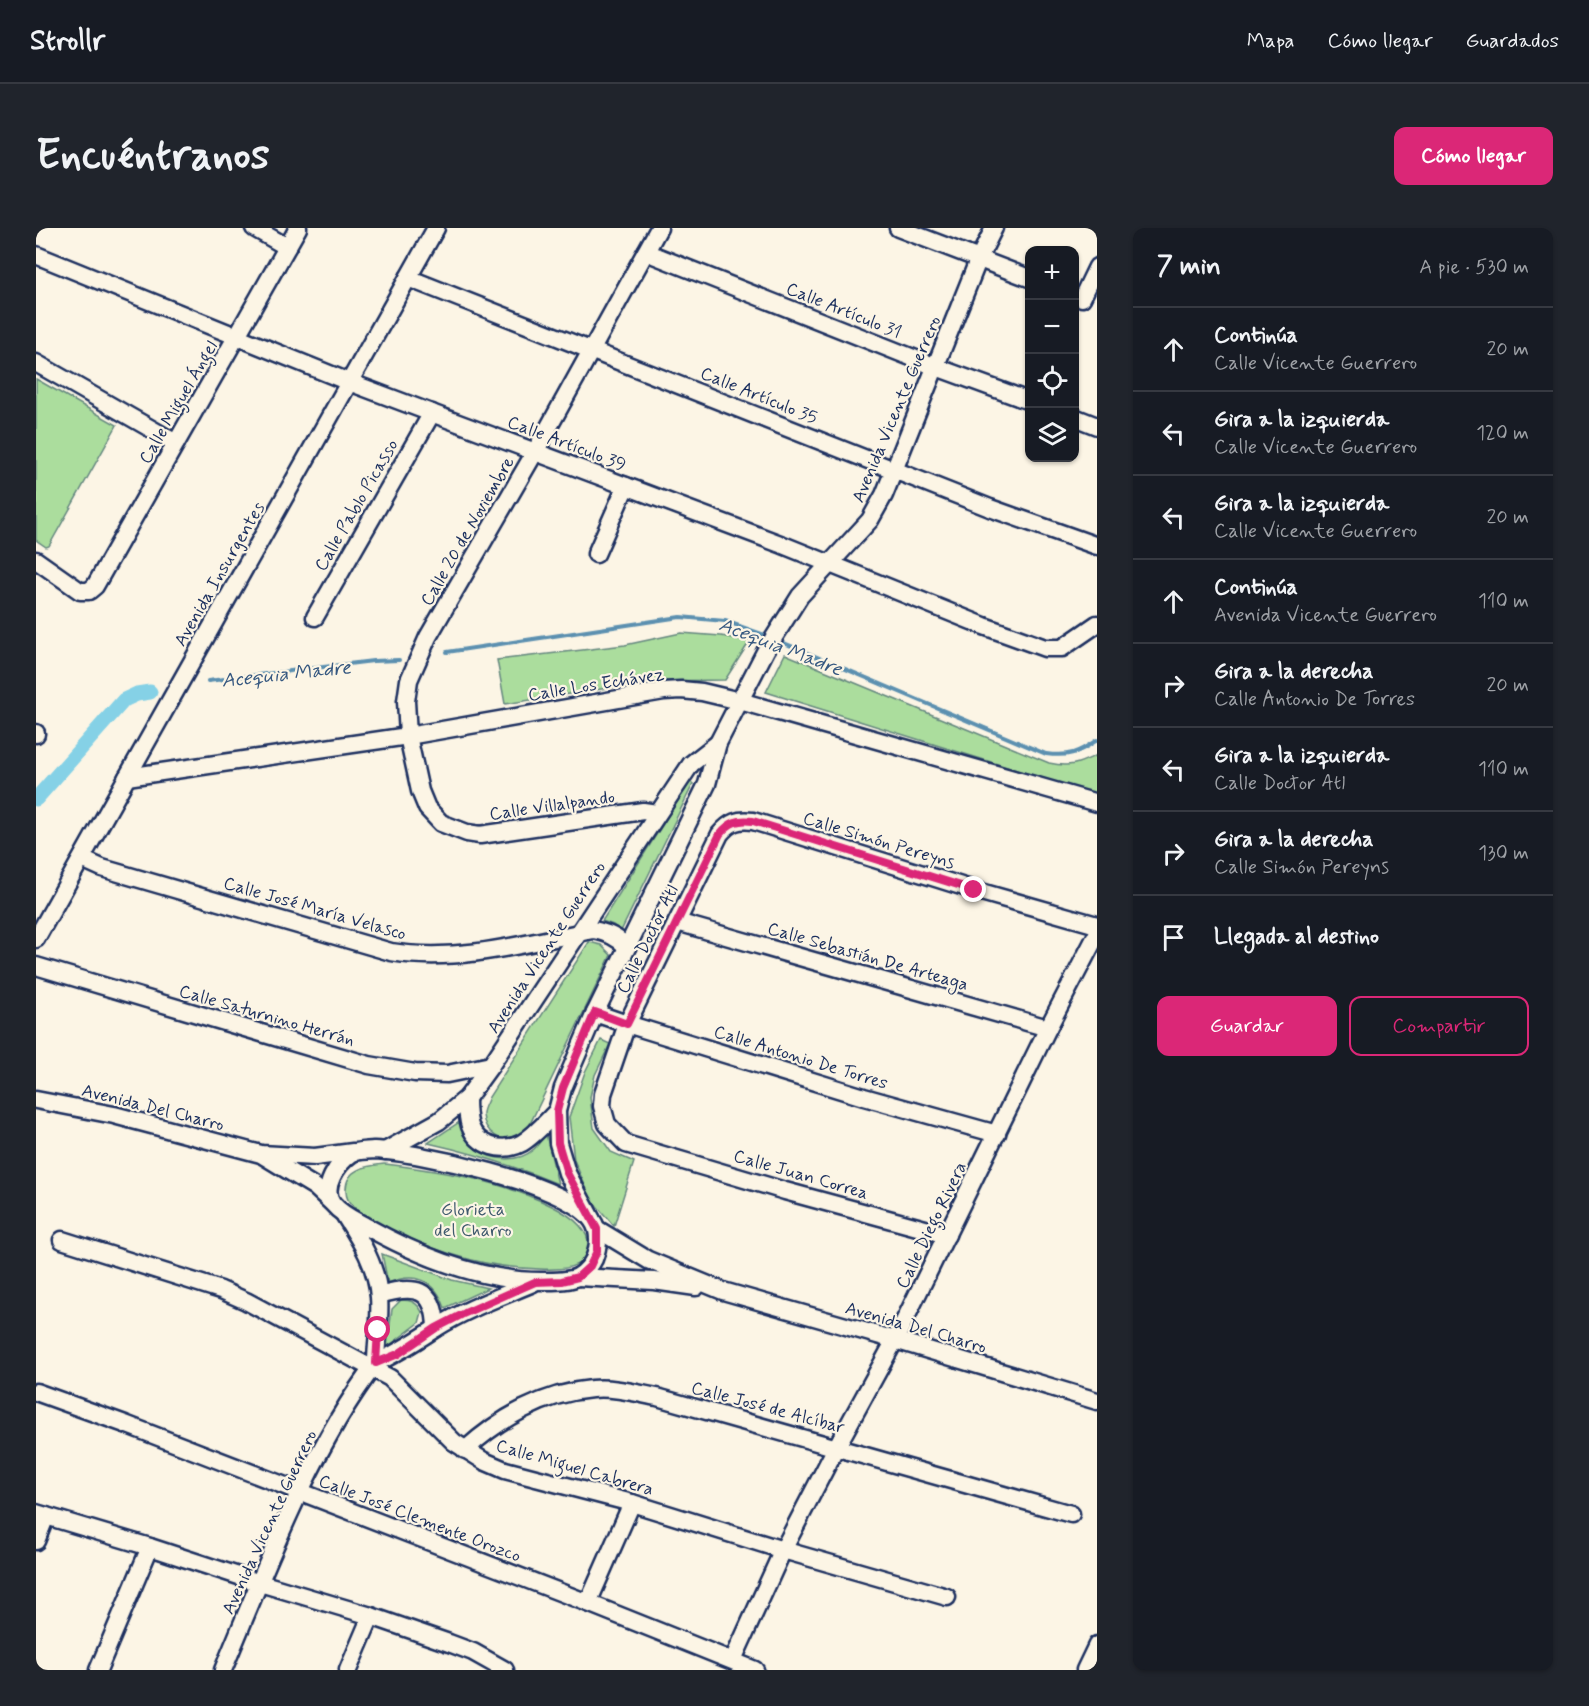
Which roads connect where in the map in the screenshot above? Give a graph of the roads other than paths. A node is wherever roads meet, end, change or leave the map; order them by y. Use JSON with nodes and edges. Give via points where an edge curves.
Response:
{"nodes":[{"id":1,"x":254,"y":228,"type":"edge"},
{"id":2,"x":298,"y":228,"type":"edge"},
{"id":3,"x":436,"y":228,"type":"edge"},
{"id":4,"x":659,"y":228,"type":"edge"},
{"id":5,"x":898,"y":228,"type":"edge"},
{"id":6,"x":994,"y":228,"type":"edge"},
{"id":7,"x":287,"y":247,"type":"junction"},
{"id":8,"x":646,"y":252,"type":"junction"},
{"id":9,"x":36,"y":255,"type":"edge"},
{"id":10,"x":979,"y":258,"type":"junction"},
{"id":11,"x":1097,"y":267,"type":"edge"},
{"id":12,"x":1025,"y":276,"type":"edge"},
{"id":13,"x":408,"y":278,"type":"junction"},
{"id":14,"x":1084,"y":299,"type":"edge"},
{"id":15,"x":238,"y":336,"type":"junction"},
{"id":16,"x":591,"y":350,"type":"junction"},
{"id":17,"x":36,"y":363,"type":"edge"},
{"id":18,"x":936,"y":367,"type":"junction"},
{"id":19,"x":349,"y":382,"type":"junction"},
{"id":20,"x":1025,"y":400,"type":"edge"},
{"id":21,"x":432,"y":413,"type":"junction"},
{"id":22,"x":1079,"y":419,"type":"edge"},
{"id":23,"x":1097,"y":426,"type":"edge"},
{"id":24,"x":176,"y":443,"type":"junction"},
{"id":25,"x":535,"y":452,"type":"junction"},
{"id":26,"x":895,"y":470,"type":"junction"},
{"id":27,"x":626,"y":486,"type":"junction"},
{"id":28,"x":1097,"y":546,"type":"edge"},
{"id":29,"x":596,"y":554,"type":"dead end"},
{"id":30,"x":36,"y":560,"type":"edge"},
{"id":31,"x":831,"y":563,"type":"junction"},
{"id":32,"x":315,"y":617,"type":"dead end"},
{"id":33,"x":1091,"y":629,"type":"edge"},
{"id":34,"x":740,"y":701,"type":"junction"},
{"id":35,"x":408,"y":736,"type":"junction"},
{"id":36,"x":718,"y":743,"type":"junction"},
{"id":37,"x":127,"y":777,"type":"junction"},
{"id":38,"x":1097,"y":803,"type":"edge"},
{"id":39,"x":657,"y":813,"type":"junction"},
{"id":40,"x":753,"y":821,"type":"joint"},
{"id":41,"x":82,"y":859,"type":"junction"},
{"id":42,"x":676,"y":922,"type":"junction"},
{"id":43,"x":1097,"y":925,"type":"edge"},
{"id":44,"x":579,"y":933,"type":"junction"},
{"id":45,"x":1097,"y":934,"type":"edge"},
{"id":46,"x":36,"y":939,"type":"edge"},
{"id":47,"x":627,"y":947,"type":"junction"},
{"id":48,"x":36,"y":966,"type":"edge"},
{"id":49,"x":595,"y":1012,"type":"junction"},
{"id":50,"x":627,"y":1024,"type":"junction"},
{"id":51,"x":1048,"y":1028,"type":"junction"},
{"id":52,"x":491,"y":1065,"type":"junction"},
{"id":53,"x":467,"y":1098,"type":"junction"},
{"id":54,"x":36,"y":1100,"type":"edge"},
{"id":55,"x":557,"y":1111,"type":"junction"},
{"id":56,"x":997,"y":1134,"type":"junction"},
{"id":57,"x":645,"y":1150,"type":"joint"},
{"id":58,"x":385,"y":1151,"type":"junction"},
{"id":59,"x":353,"y":1152,"type":"junction"},
{"id":60,"x":261,"y":1154,"type":"junction"},
{"id":61,"x":337,"y":1208,"type":"junction"},
{"id":62,"x":594,"y":1224,"type":"junction"},
{"id":63,"x":947,"y":1235,"type":"junction"},
{"id":64,"x":62,"y":1240,"type":"dead end"},
{"id":65,"x":578,"y":1277,"type":"junction"},
{"id":66,"x":535,"y":1282,"type":"junction"},
{"id":67,"x":723,"y":1291,"type":"junction"},
{"id":68,"x":379,"y":1295,"type":"junction"},
{"id":69,"x":436,"y":1328,"type":"junction"},
{"id":70,"x":895,"y":1340,"type":"junction"},
{"id":71,"x":374,"y":1366,"type":"junction"},
{"id":72,"x":36,"y":1392,"type":"edge"},
{"id":73,"x":1097,"y":1401,"type":"edge"},
{"id":74,"x":837,"y":1446,"type":"junction"},
{"id":75,"x":465,"y":1450,"type":"junction"},
{"id":76,"x":300,"y":1493,"type":"junction"},
{"id":77,"x":632,"y":1503,"type":"junction"},
{"id":78,"x":1071,"y":1514,"type":"dead end"},
{"id":79,"x":41,"y":1515,"type":"edge"},
{"id":80,"x":36,"y":1540,"type":"edge"},
{"id":81,"x":150,"y":1547,"type":"junction"},
{"id":82,"x":783,"y":1550,"type":"junction"},
{"id":83,"x":260,"y":1583,"type":"junction"},
{"id":84,"x":946,"y":1598,"type":"dead end"},
{"id":85,"x":588,"y":1603,"type":"junction"},
{"id":86,"x":371,"y":1616,"type":"junction"},
{"id":87,"x":1097,"y":1645,"type":"edge"},
{"id":88,"x":733,"y":1660,"type":"junction"},
{"id":89,"x":500,"y":1669,"type":"edge"},
{"id":90,"x":98,"y":1670,"type":"edge"},
{"id":91,"x":223,"y":1670,"type":"edge"},
{"id":92,"x":348,"y":1670,"type":"edge"},
{"id":93,"x":755,"y":1670,"type":"edge"},
{"id":94,"x":1085,"y":1670,"type":"edge"}],
"edges":[{"from":1,"to":7,"type":"street"},
{"from":2,"to":7,"type":"street","name":"Calle Miguel Ángel"},
{"from":3,"to":13,"type":"street","name":"Avenida Insurgentes"},
{"from":4,"to":8,"type":"street","name":"Calle 20 de Noviembre"},
{"from":5,"to":10,"type":"street"},
{"from":6,"to":10,"type":"street","name":"Avenida Vicente Guerrero"},
{"from":7,"to":15,"type":"street","name":"Calle Miguel Ángel"},
{"from":8,"to":16,"type":"street","name":"Calle 20 de Noviembre"},
{"from":8,"to":18,"type":"street","name":"Calle Artículo 31"},
{"from":9,"to":15,"type":"street","name":"Calle Artículo 39"},
{"from":10,"to":12,"type":"street"},
{"from":10,"to":18,"type":"street","name":"Avenida Vicente Guerrero"},
{"from":11,"to":14,"type":"street"},
{"from":13,"to":16,"type":"street","name":"Calle Artículo 35"},
{"from":13,"to":19,"type":"street","name":"Avenida Insurgentes"},
{"from":15,"to":19,"type":"street","name":"Calle Artículo 39"},
{"from":15,"to":24,"type":"street","name":"Calle Miguel Ángel"},
{"from":16,"to":25,"type":"street","name":"Calle 20 de Noviembre"},
{"from":16,"to":26,"type":"street","name":"Calle Artículo 35"},
{"from":17,"to":24,"type":"street"},
{"from":18,"to":20,"type":"street","name":"Calle Artículo 31"},
{"from":18,"to":26,"type":"street","name":"Avenida Vicente Guerrero"},
{"from":19,"to":21,"type":"street","name":"Calle Artículo 39"},
{"from":19,"to":37,"type":"street","name":"Avenida Insurgentes"},
{"from":21,"to":25,"type":"street","name":"Calle Artículo 39"},
{"from":21,"to":32,"type":"street","name":"Calle Pablo Picasso"},
{"from":22,"to":23,"type":"street"},
{"from":24,"to":30,"type":"street","name":"Calle Miguel Ángel","via":[[93,588],[76,589]]},
{"from":25,"to":27,"type":"street","name":"Calle Artículo 39"},
{"from":25,"to":35,"type":"street","name":"Calle 20 de Noviembre","via":[[412,669],[406,701]]},
{"from":26,"to":28,"type":"street","name":"Calle Artículo 35"},
{"from":26,"to":31,"type":"street","name":"Avenida Vicente Guerrero","via":[[870,520]]},
{"from":27,"to":29,"type":"street"},
{"from":27,"to":31,"type":"street","name":"Calle Artículo 39"},
{"from":31,"to":33,"type":"street","name":"Calle Artículo 39","via":[[1045,648],[1062,648]]},
{"from":31,"to":34,"type":"street","name":"Avenida Vicente Guerrero","via":[[813,580],[780,625]]},
{"from":34,"to":35,"type":"street","name":"Calle Los Echávez","via":[[702,692],[664,691]]},
{"from":34,"to":36,"type":"street","name":"Avenida Vicente Guerrero"},
{"from":34,"to":38,"type":"street","name":"Calle Los Echávez"},
{"from":35,"to":37,"type":"street","name":"Calle Los Echávez"},
{"from":35,"to":39,"type":"street","name":"Calle Villalpando","via":[[427,808],[441,823],[467,833],[480,835],[643,811]]},
{"from":36,"to":39,"type":"street","name":"Avenida Vicente Guerrero","via":[[692,764]]},
{"from":36,"to":47,"type":"street","name":"Avenida Vicente Guerrero","via":[[707,784]]},
{"from":37,"to":41,"type":"street","name":"Avenida Insurgentes"},
{"from":39,"to":44,"type":"street","name":"Avenida Vicente Guerrero"},
{"from":40,"to":42,"type":"street","name":"Calle Doctor Atl","via":[[735,821],[720,834]]},
{"from":40,"to":43,"type":"street","name":"Calle Simón Pereyns"},
{"from":41,"to":44,"type":"street","name":"Calle José María Velasco","via":[[335,936],[416,956],[506,948]]},
{"from":41,"to":46,"type":"street","name":"Avenida Insurgentes"},
{"from":42,"to":50,"type":"street","name":"Calle Doctor Atl"},
{"from":42,"to":51,"type":"street","name":"Calle Sebastián De Arteaga"},
{"from":44,"to":47,"type":"street","name":"Calle José María Velasco","via":[[606,933]]},
{"from":44,"to":52,"type":"street","name":"Avenida Vicente Guerrero"},
{"from":45,"to":51,"type":"street","name":"Calle Diego Rivera"},
{"from":47,"to":49,"type":"street","name":"Avenida Vicente Guerrero"},
{"from":48,"to":52,"type":"street","name":"Calle Saturnino Herrán","via":[[369,1065],[436,1074]]},
{"from":49,"to":50,"type":"street","name":"Calle Antonio De Torres"},
{"from":49,"to":55,"type":"street","name":"Avenida Vicente Guerrero"},
{"from":50,"to":56,"type":"street","name":"Calle Antonio De Torres"},
{"from":50,"to":57,"type":"street","name":"Calle Doctor Atl","via":[[602,1106],[607,1124],[616,1136]]},
{"from":51,"to":56,"type":"street","name":"Calle Diego Rivera"},
{"from":52,"to":53,"type":"street","name":"Avenida Vicente Guerrero"},
{"from":53,"to":55,"type":"street","via":[[468,1118],[477,1138],[502,1148],[523,1143]]},
{"from":53,"to":58,"type":"street","name":"Avenida Vicente Guerrero","via":[[439,1121]]},
{"from":54,"to":60,"type":"street","name":"Avenida Del Charro","via":[[114,1115]]},
{"from":55,"to":62,"type":"street","name":"Avenida Vicente Guerrero","via":[[558,1143],[567,1173]]},
{"from":56,"to":63,"type":"street","name":"Calle Diego Rivera"},
{"from":57,"to":63,"type":"street","name":"Calle Juan Correa"},
{"from":58,"to":59,"type":"street","name":"Avenida Del Charro"},
{"from":58,"to":62,"type":"street","name":"Avenida Del Charro","via":[[504,1176],[569,1202]]},
{"from":59,"to":60,"type":"street","name":"Avenida Del Charro","via":[[315,1157]]},
{"from":59,"to":61,"type":"street","via":[[332,1177],[329,1187]]},
{"from":60,"to":61,"type":"street","name":"Avenida Del Charro","via":[[315,1187]]},
{"from":61,"to":66,"type":"street","via":[[389,1239],[444,1262]]},
{"from":61,"to":68,"type":"street","via":[[362,1242]]},
{"from":62,"to":65,"type":"street","via":[[598,1241],[594,1259]]},
{"from":62,"to":67,"type":"street","name":"Avenida Del Charro","via":[[648,1260]]},
{"from":63,"to":70,"type":"street","name":"Calle Diego Rivera"},
{"from":64,"to":71,"type":"street","name":"Calle Miguel Cabrera","via":[[221,1290]]},
{"from":65,"to":66,"type":"street","name":"Avenida Del Charro"},
{"from":65,"to":67,"type":"street","name":"Avenida Del Charro","via":[[654,1281]]},
{"from":66,"to":69,"type":"street"},
{"from":67,"to":70,"type":"street","name":"Avenida Del Charro"},
{"from":68,"to":69,"type":"street","via":[[401,1289],[426,1294],[436,1313]]},
{"from":68,"to":71,"type":"street"},
{"from":69,"to":71,"type":"street"},
{"from":70,"to":73,"type":"street","name":"Avenida Del Charro"},
{"from":70,"to":74,"type":"street","name":"Calle Diego Rivera"},
{"from":71,"to":75,"type":"street","name":"Calle Miguel Cabrera"},
{"from":71,"to":76,"type":"street","name":"Avenida Vicente Guerrero","via":[[329,1437]]},
{"from":72,"to":76,"type":"street","name":"Calle José Clemente Orozco"},
{"from":74,"to":75,"type":"street","name":"Calle José de Alcíbar","via":[[657,1397],[593,1389],[560,1395],[517,1411],[489,1428]]},
{"from":74,"to":78,"type":"street","name":"Calle José de Alcíbar"},
{"from":74,"to":82,"type":"street","name":"Calle Diego Rivera"},
{"from":75,"to":77,"type":"street","name":"Calle Miguel Cabrera","via":[[505,1470]]},
{"from":76,"to":83,"type":"street","name":"Avenida Vicente Guerrero"},
{"from":76,"to":85,"type":"street","name":"Calle José Clemente Orozco"},
{"from":77,"to":82,"type":"street","name":"Calle Miguel Cabrera"},
{"from":77,"to":85,"type":"street"},
{"from":79,"to":80,"type":"street"},
{"from":79,"to":81,"type":"street"},
{"from":81,"to":83,"type":"street"},
{"from":81,"to":90,"type":"street"},
{"from":82,"to":84,"type":"street","name":"Calle Miguel Cabrera"},
{"from":82,"to":88,"type":"street","name":"Calle Diego Rivera"},
{"from":83,"to":86,"type":"street"},
{"from":83,"to":91,"type":"street","name":"Avenida Vicente Guerrero"},
{"from":85,"to":88,"type":"street","name":"Calle José Clemente Orozco"},
{"from":86,"to":89,"type":"street","via":[[449,1643]]},
{"from":86,"to":92,"type":"street"},
{"from":87,"to":94,"type":"street"},
{"from":88,"to":93,"type":"street","name":"Calle José Clemente Orozco"}]}
